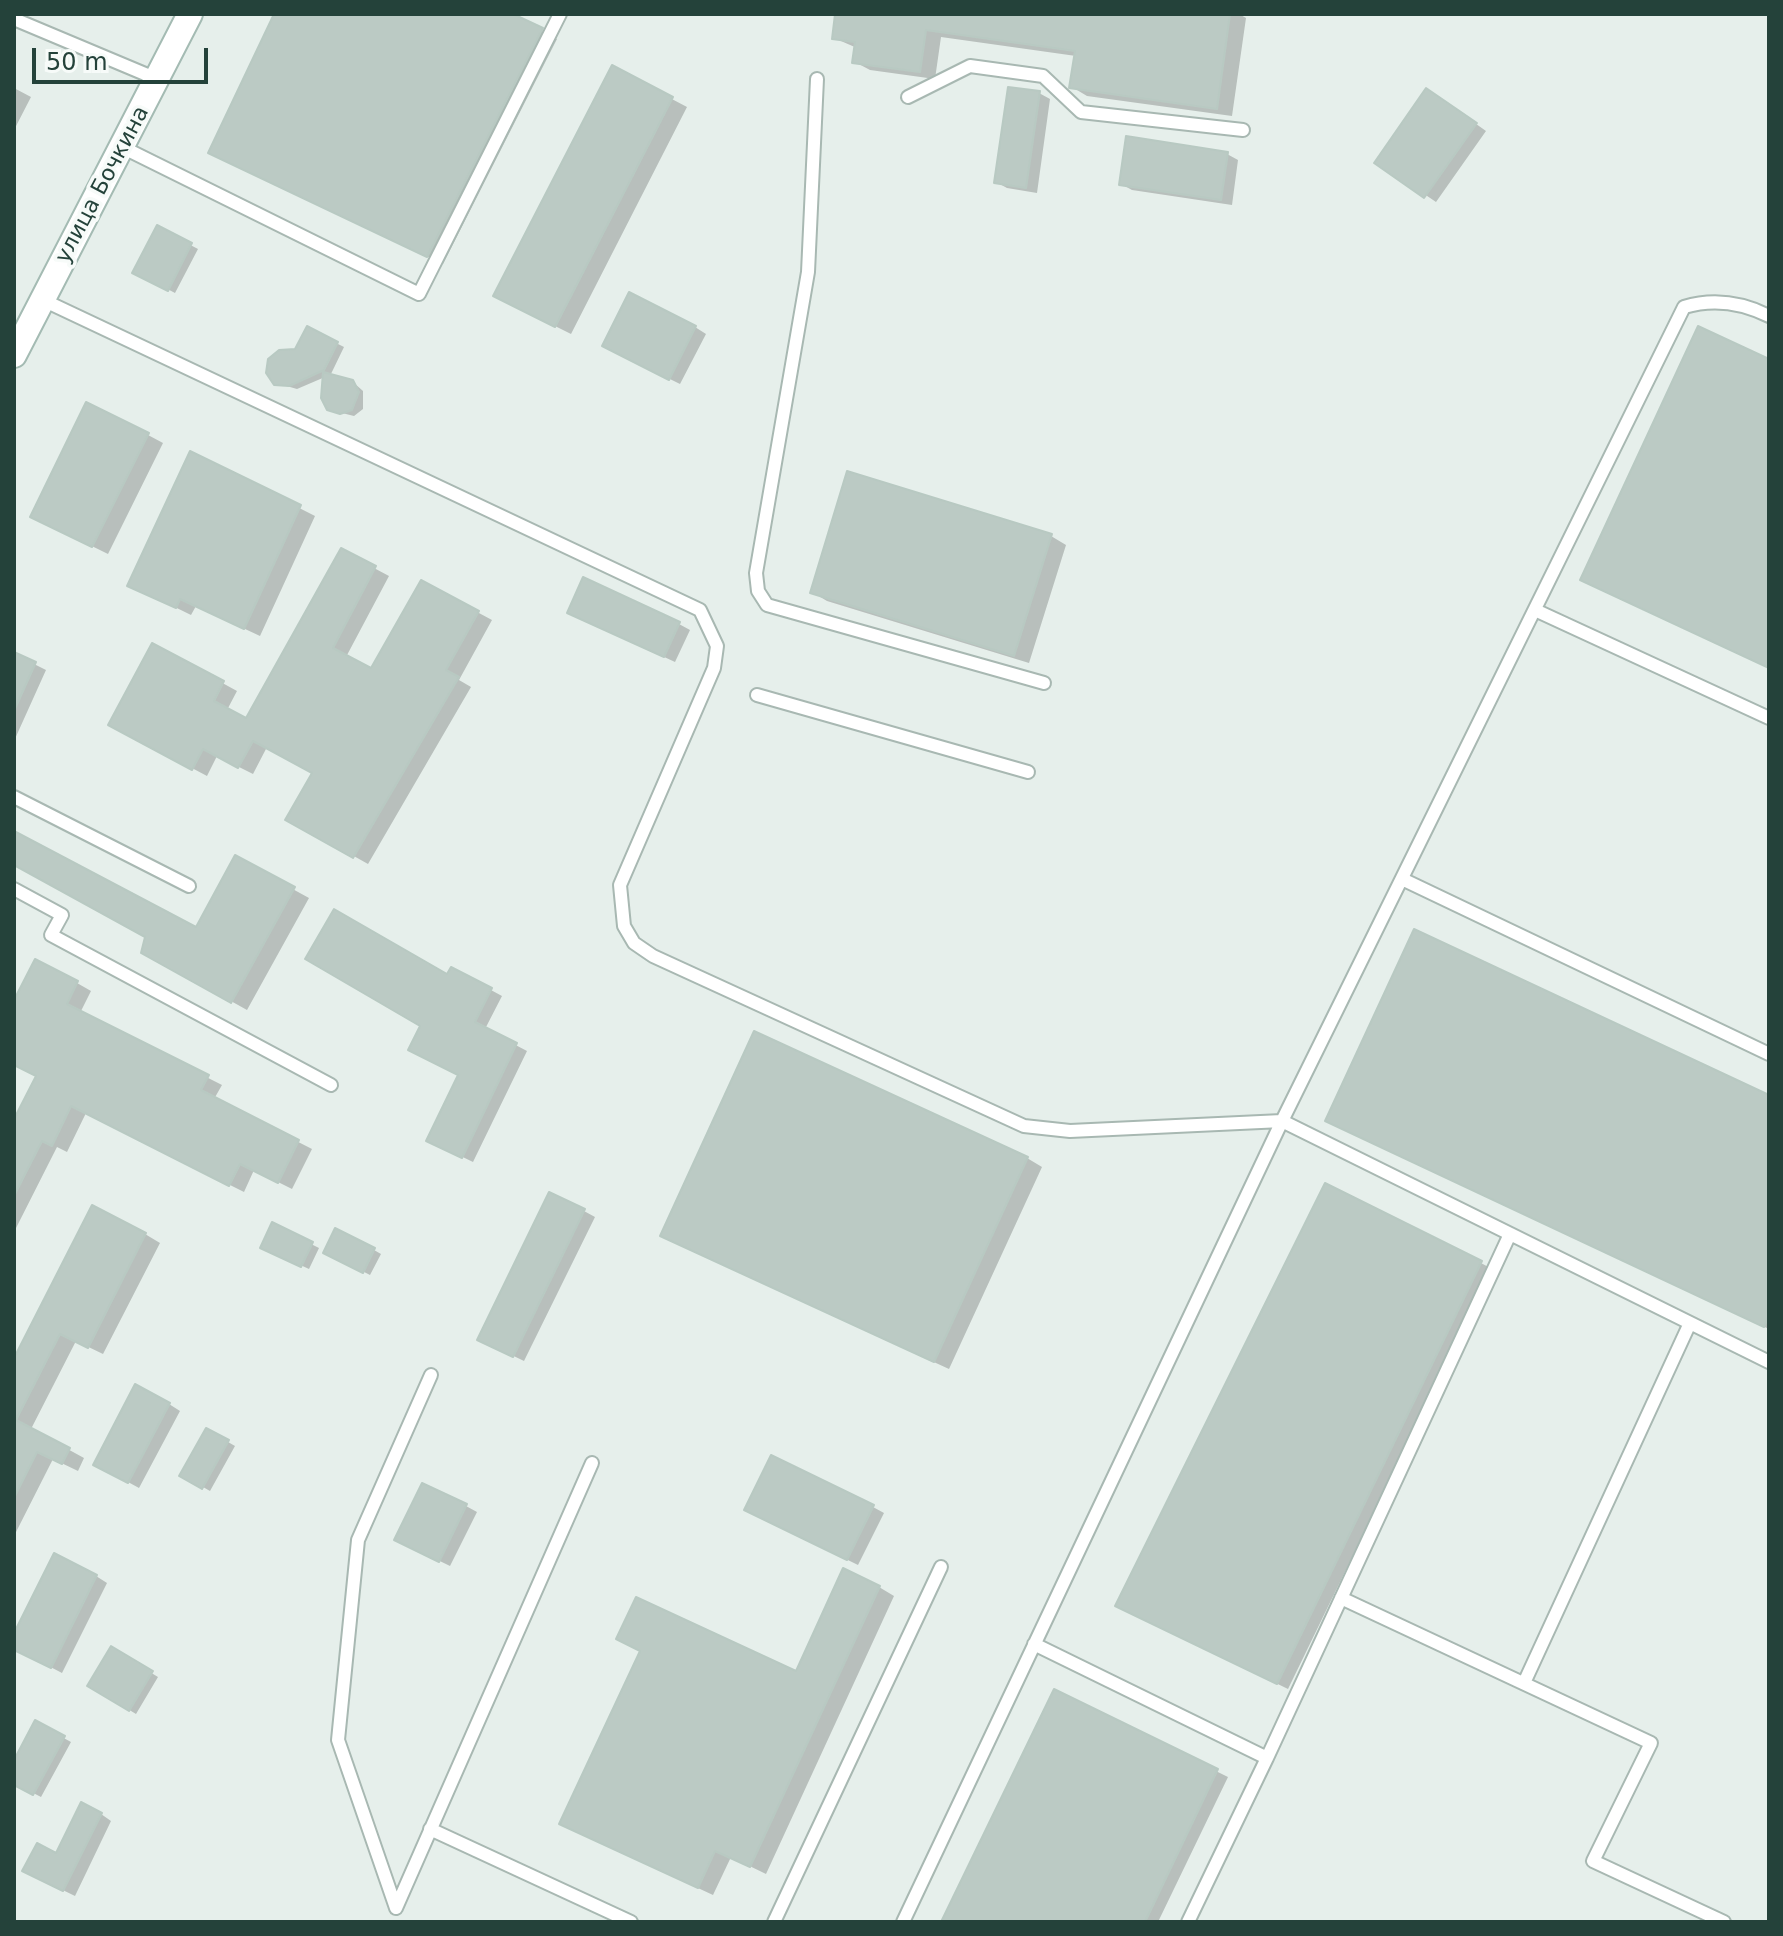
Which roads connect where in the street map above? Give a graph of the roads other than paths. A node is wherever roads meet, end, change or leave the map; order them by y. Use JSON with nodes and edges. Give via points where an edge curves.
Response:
{"nodes":[{"id":1,"x":190,"y":14,"type":"edge"},
{"id":2,"x":560,"y":14,"type":"edge"},
{"id":3,"x":14,"y":19,"type":"edge"},
{"id":4,"x":157,"y":79,"type":"junction"},
{"id":5,"x":817,"y":79,"type":"dead end"},
{"id":6,"x":908,"y":97,"type":"dead end"},
{"id":7,"x":1243,"y":130,"type":"dead end"},
{"id":8,"x":122,"y":147,"type":"junction"},
{"id":9,"x":43,"y":300,"type":"junction"},
{"id":10,"x":1769,"y":316,"type":"edge"},
{"id":11,"x":14,"y":355,"type":"edge"},
{"id":12,"x":1535,"y":610,"type":"junction"},
{"id":13,"x":1044,"y":683,"type":"dead end"},
{"id":14,"x":757,"y":695,"type":"dead end"},
{"id":15,"x":1769,"y":718,"type":"edge"},
{"id":16,"x":1028,"y":772,"type":"dead end"},
{"id":17,"x":14,"y":797,"type":"edge"},
{"id":18,"x":1402,"y":879,"type":"junction"},
{"id":19,"x":189,"y":886,"type":"dead end"},
{"id":20,"x":14,"y":889,"type":"edge"},
{"id":21,"x":1769,"y":1054,"type":"edge"},
{"id":22,"x":331,"y":1085,"type":"dead end"},
{"id":23,"x":1282,"y":1121,"type":"junction"},
{"id":24,"x":1510,"y":1234,"type":"junction"},
{"id":25,"x":1690,"y":1323,"type":"junction"},
{"id":26,"x":1769,"y":1362,"type":"edge"},
{"id":27,"x":431,"y":1375,"type":"dead end"},
{"id":28,"x":592,"y":1463,"type":"dead end"},
{"id":29,"x":941,"y":1567,"type":"dead end"},
{"id":30,"x":1341,"y":1598,"type":"junction"},
{"id":31,"x":1034,"y":1644,"type":"junction"},
{"id":32,"x":1524,"y":1683,"type":"junction"},
{"id":33,"x":1267,"y":1758,"type":"junction"},
{"id":34,"x":430,"y":1829,"type":"junction"},
{"id":35,"x":631,"y":1922,"type":"edge"},
{"id":36,"x":774,"y":1922,"type":"edge"},
{"id":37,"x":903,"y":1922,"type":"edge"},
{"id":38,"x":1188,"y":1922,"type":"edge"},
{"id":39,"x":1724,"y":1922,"type":"edge"}],
"edges":[{"from":1,"to":4,"type":"street","name":"улица Бочкина"},
{"from":2,"to":8,"type":"lane","via":[[419,294]]},
{"from":3,"to":4,"type":"lane"},
{"from":4,"to":8,"type":"street","name":"улица Бочкина"},
{"from":5,"to":13,"type":"lane","via":[[808,272],[772,465],[758,591],[767,605]]},
{"from":6,"to":7,"type":"lane","via":[[970,66],[1043,76],[1081,112]]},
{"from":8,"to":9,"type":"street","name":"улица Бочкина"},
{"from":9,"to":11,"type":"street","name":"улица Бочкина"},
{"from":9,"to":23,"type":"lane","via":[[700,610],[717,646],[714,668],[620,885],[624,926],[643,950],[1024,1126],[1070,1131]]},
{"from":10,"to":12,"type":"lane","via":[[1748,305],[1704,301],[1684,307]]},
{"from":12,"to":15,"type":"lane"},
{"from":12,"to":18,"type":"lane"},
{"from":14,"to":16,"type":"lane"},
{"from":17,"to":19,"type":"lane"},
{"from":18,"to":21,"type":"lane"},
{"from":18,"to":23,"type":"lane"},
{"from":20,"to":22,"type":"lane","via":[[62,915],[51,935]]},
{"from":23,"to":24,"type":"lane"},
{"from":23,"to":31,"type":"lane"},
{"from":24,"to":25,"type":"lane"},
{"from":24,"to":30,"type":"lane"},
{"from":25,"to":26,"type":"lane"},
{"from":25,"to":32,"type":"lane"},
{"from":27,"to":34,"type":"lane","via":[[358,1540],[338,1740],[396,1908]]},
{"from":28,"to":34,"type":"lane"},
{"from":29,"to":36,"type":"lane"},
{"from":30,"to":32,"type":"lane"},
{"from":30,"to":33,"type":"lane"},
{"from":31,"to":33,"type":"lane"},
{"from":31,"to":37,"type":"lane"},
{"from":32,"to":39,"type":"lane","via":[[1651,1743],[1593,1861]]},
{"from":33,"to":38,"type":"lane"},
{"from":34,"to":35,"type":"lane"}]}
